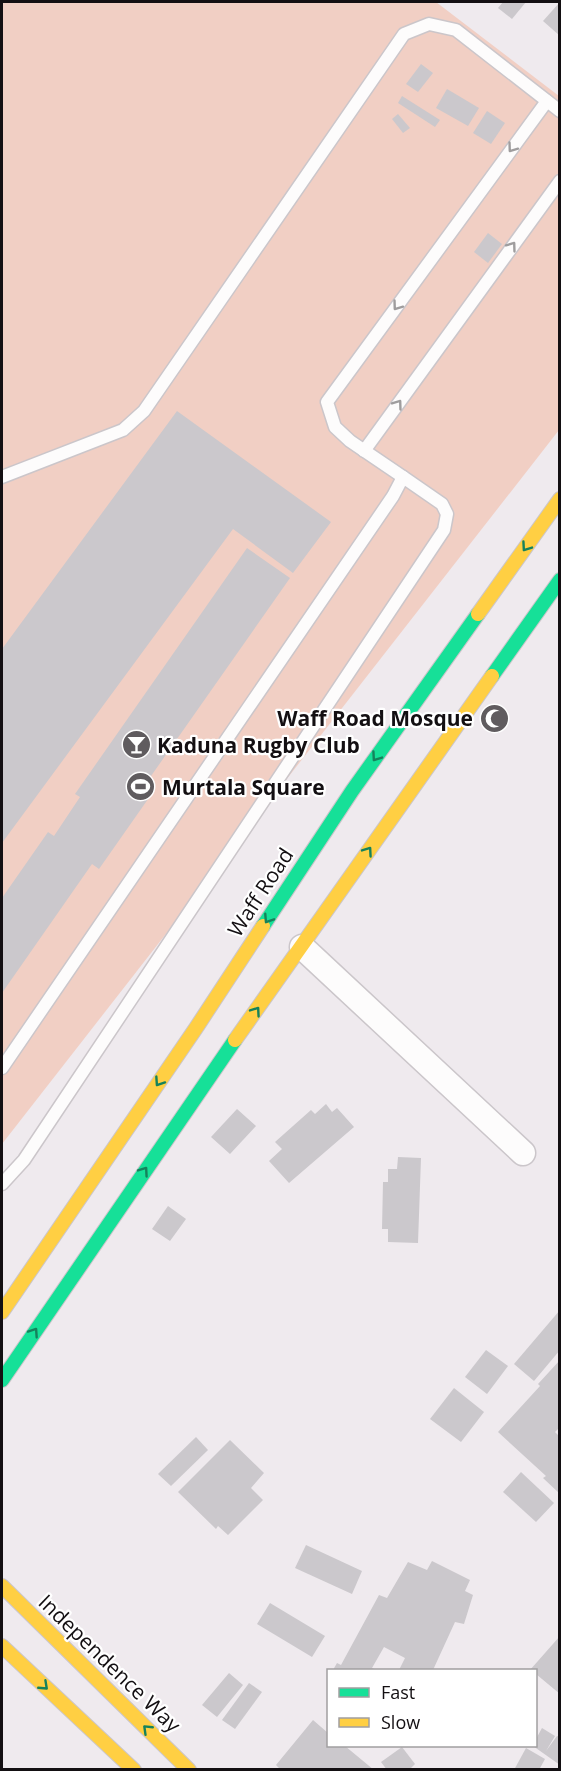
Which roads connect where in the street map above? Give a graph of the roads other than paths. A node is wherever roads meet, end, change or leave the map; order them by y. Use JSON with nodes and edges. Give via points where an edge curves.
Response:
{"nodes":[{"id":1,"x":547,"y":101,"type":"junction"},
{"id":2,"x":560,"y":111,"type":"edge"},
{"id":3,"x":560,"y":181,"type":"edge"},
{"id":4,"x":364,"y":451,"type":"junction"},
{"id":5,"x":2,"y":477,"type":"edge"},
{"id":6,"x":403,"y":477,"type":"junction"},
{"id":7,"x":560,"y":500,"type":"edge"},
{"id":8,"x":560,"y":580,"type":"edge"},
{"id":9,"x":302,"y":946,"type":"junction"},
{"id":10,"x":2,"y":1068,"type":"edge"},
{"id":11,"x":523,"y":1153,"type":"dead end"},
{"id":12,"x":2,"y":1184,"type":"edge"},
{"id":13,"x":2,"y":1312,"type":"edge"},
{"id":14,"x":2,"y":1380,"type":"edge"},
{"id":15,"x":2,"y":1586,"type":"edge"},
{"id":16,"x":2,"y":1646,"type":"edge"},
{"id":17,"x":135,"y":1770,"type":"edge"},
{"id":18,"x":189,"y":1770,"type":"edge"}],
"edges":[{"from":1,"to":2,"type":"lane"},
{"from":1,"to":4,"type":"lane","one_way":true,"via":[[327,402],[335,427]]},
{"from":1,"to":5,"type":"lane","via":[[456,30],[429,24],[404,34],[144,411],[123,430]]},
{"from":4,"to":3,"type":"lane","one_way":true},
{"from":4,"to":6,"type":"lane"},
{"from":6,"to":10,"type":"lane"},
{"from":6,"to":12,"type":"lane","via":[[442,504],[447,514],[444,530],[24,1160]]},
{"from":7,"to":13,"type":"street","name":"Waff Road","one_way":true,"via":[[352,791]]},
{"from":9,"to":8,"type":"street","one_way":true},
{"from":9,"to":11,"type":"street"},
{"from":14,"to":9,"type":"street","one_way":true},
{"from":18,"to":15,"type":"street","name":"Independence Way","one_way":true},
{"from":16,"to":17,"type":"street","one_way":true}]}
